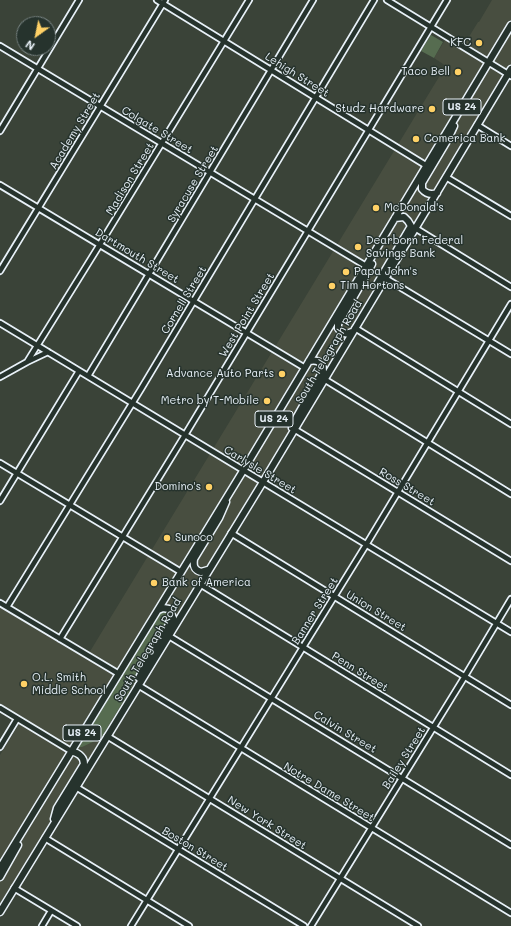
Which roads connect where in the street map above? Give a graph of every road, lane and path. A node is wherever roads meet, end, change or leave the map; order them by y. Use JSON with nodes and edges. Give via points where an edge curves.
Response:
{"nodes":[{"id":1,"x":79,"y":0,"type":"edge"},
{"id":2,"x":157,"y":0,"type":"edge"},
{"id":3,"x":249,"y":0,"type":"edge"},
{"id":4,"x":314,"y":0,"type":"edge"},
{"id":5,"x":374,"y":0,"type":"edge"},
{"id":6,"x":387,"y":0,"type":"edge"},
{"id":7,"x":447,"y":0,"type":"edge"},
{"id":8,"x":164,"y":2,"type":"edge"},
{"id":9,"x":511,"y":25,"type":"edge"},
{"id":10,"x":430,"y":27,"type":"junction"},
{"id":11,"x":225,"y":40,"type":"junction"},
{"id":12,"x":0,"y":46,"type":"edge"},
{"id":13,"x":488,"y":63,"type":"junction"},
{"id":14,"x":37,"y":69,"type":"junction"},
{"id":15,"x":272,"y":70,"type":"junction"},
{"id":16,"x":510,"y":73,"type":"edge"},
{"id":17,"x":316,"y":97,"type":"junction"},
{"id":18,"x":100,"y":106,"type":"junction"},
{"id":19,"x":460,"y":111,"type":"junction"},
{"id":20,"x":477,"y":125,"type":"junction"},
{"id":21,"x":0,"y":131,"type":"edge"},
{"id":22,"x":369,"y":131,"type":"junction"},
{"id":23,"x":161,"y":143,"type":"junction"},
{"id":24,"x":511,"y":146,"type":"edge"},
{"id":25,"x":426,"y":166,"type":"junction"},
{"id":26,"x":210,"y":172,"type":"junction"},
{"id":27,"x":446,"y":177,"type":"junction"},
{"id":28,"x":0,"y":185,"type":"edge"},
{"id":29,"x":436,"y":193,"type":"junction"},
{"id":30,"x":255,"y":199,"type":"junction"},
{"id":31,"x":38,"y":208,"type":"junction"},
{"id":32,"x":511,"y":216,"type":"edge"},
{"id":33,"x":395,"y":218,"type":"junction"},
{"id":34,"x":415,"y":228,"type":"junction"},
{"id":35,"x":308,"y":231,"type":"junction"},
{"id":36,"x":100,"y":245,"type":"junction"},
{"id":37,"x":376,"y":249,"type":"junction"},
{"id":38,"x":366,"y":266,"type":"junction"},
{"id":39,"x":0,"y":271,"type":"edge"},
{"id":40,"x":150,"y":274,"type":"junction"},
{"id":41,"x":385,"y":278,"type":"junction"},
{"id":42,"x":511,"y":287,"type":"edge"},
{"id":43,"x":372,"y":299,"type":"junction"},
{"id":44,"x":194,"y":301,"type":"junction"},
{"id":45,"x":511,"y":304,"type":"edge"},
{"id":46,"x":0,"y":323,"type":"edge"},
{"id":47,"x":354,"y":330,"type":"junction"},
{"id":48,"x":246,"y":333,"type":"junction"},
{"id":49,"x":489,"y":341,"type":"junction"},
{"id":50,"x":38,"y":346,"type":"junction"},
{"id":51,"x":48,"y":352,"type":"junction"},
{"id":52,"x":511,"y":354,"type":"edge"},
{"id":53,"x":309,"y":361,"type":"junction"},
{"id":54,"x":27,"y":362,"type":"junction"},
{"id":55,"x":305,"y":368,"type":"junction"},
{"id":56,"x":79,"y":371,"type":"junction"},
{"id":57,"x":88,"y":376,"type":"junction"},
{"id":58,"x":0,"y":377,"type":"edge"},
{"id":59,"x":324,"y":379,"type":"junction"},
{"id":60,"x":458,"y":392,"type":"junction"},
{"id":61,"x":132,"y":403,"type":"junction"},
{"id":62,"x":511,"y":424,"type":"edge"},
{"id":63,"x":294,"y":429,"type":"junction"},
{"id":64,"x":185,"y":435,"type":"junction"},
{"id":65,"x":290,"y":436,"type":"junction"},
{"id":66,"x":428,"y":442,"type":"junction"},
{"id":67,"x":0,"y":463,"type":"edge"},
{"id":68,"x":243,"y":470,"type":"junction"},
{"id":69,"x":17,"y":473,"type":"junction"},
{"id":70,"x":263,"y":482,"type":"junction"},
{"id":71,"x":398,"y":492,"type":"junction"},
{"id":72,"x":511,"y":494,"type":"edge"},
{"id":73,"x":228,"y":495,"type":"junction"},
{"id":74,"x":0,"y":501,"type":"edge"},
{"id":75,"x":69,"y":505,"type":"junction"},
{"id":76,"x":231,"y":533,"type":"junction"},
{"id":77,"x":122,"y":536,"type":"junction"},
{"id":78,"x":366,"y":545,"type":"junction"},
{"id":79,"x":511,"y":561,"type":"edge"},
{"id":80,"x":208,"y":570,"type":"junction"},
{"id":81,"x":181,"y":572,"type":"junction"},
{"id":82,"x":200,"y":584,"type":"junction"},
{"id":83,"x":334,"y":597,"type":"junction"},
{"id":84,"x":511,"y":599,"type":"edge"},
{"id":85,"x":0,"y":603,"type":"edge"},
{"id":86,"x":7,"y":607,"type":"junction"},
{"id":87,"x":157,"y":611,"type":"junction"},
{"id":88,"x":496,"y":624,"type":"junction"},
{"id":89,"x":511,"y":632,"type":"edge"},
{"id":90,"x":169,"y":636,"type":"junction"},
{"id":91,"x":60,"y":639,"type":"junction"},
{"id":92,"x":303,"y":647,"type":"junction"},
{"id":93,"x":119,"y":674,"type":"junction"},
{"id":94,"x":465,"y":676,"type":"junction"},
{"id":95,"x":138,"y":685,"type":"junction"},
{"id":96,"x":134,"y":693,"type":"junction"},
{"id":97,"x":272,"y":698,"type":"junction"},
{"id":98,"x":511,"y":705,"type":"edge"},
{"id":99,"x":0,"y":708,"type":"edge"},
{"id":100,"x":17,"y":719,"type":"junction"},
{"id":101,"x":433,"y":727,"type":"junction"},
{"id":102,"x":107,"y":736,"type":"junction"},
{"id":103,"x":0,"y":747,"type":"edge"},
{"id":104,"x":241,"y":748,"type":"junction"},
{"id":105,"x":71,"y":751,"type":"junction"},
{"id":106,"x":511,"y":775,"type":"edge"},
{"id":107,"x":402,"y":778,"type":"junction"},
{"id":108,"x":76,"y":787,"type":"junction"},
{"id":109,"x":210,"y":799,"type":"junction"},
{"id":110,"x":51,"y":828,"type":"junction"},
{"id":111,"x":371,"y":828,"type":"junction"},
{"id":112,"x":22,"y":832,"type":"junction"},
{"id":113,"x":45,"y":838,"type":"junction"},
{"id":114,"x":511,"y":845,"type":"edge"},
{"id":115,"x":179,"y":850,"type":"junction"},
{"id":116,"x":0,"y":868,"type":"edge"},
{"id":117,"x":0,"y":877,"type":"edge"},
{"id":118,"x":340,"y":878,"type":"junction"},
{"id":119,"x":14,"y":888,"type":"junction"},
{"id":120,"x":147,"y":900,"type":"junction"},
{"id":121,"x":0,"y":911,"type":"edge"},
{"id":122,"x":51,"y":911,"type":"junction"},
{"id":123,"x":511,"y":913,"type":"edge"},
{"id":124,"x":42,"y":926,"type":"edge"},
{"id":125,"x":77,"y":926,"type":"edge"},
{"id":126,"x":131,"y":926,"type":"edge"},
{"id":127,"x":189,"y":926,"type":"edge"},
{"id":128,"x":304,"y":926,"type":"edge"},
{"id":129,"x":310,"y":926,"type":"edge"},
{"id":130,"x":418,"y":926,"type":"edge"}],
"edges":[{"from":1,"to":14,"type":"street"},
{"from":2,"to":8,"type":"street","name":"Lehigh Street"},
{"from":3,"to":11,"type":"street","name":"Madison Street"},
{"from":4,"to":15,"type":"street","name":"Syracuse Street"},
{"from":5,"to":17,"type":"street","name":"Cornell Street"},
{"from":6,"to":10,"type":"street"},
{"from":7,"to":10,"type":"street","name":"West Point Street"},
{"from":8,"to":11,"type":"street","name":"Lehigh Street"},
{"from":8,"to":18,"type":"street","name":"Academy Street"},
{"from":9,"to":13,"type":"main road","name":"South Telegraph Road","number":"US 24"},
{"from":10,"to":13,"type":"street"},
{"from":10,"to":22,"type":"street","name":"West Point Street"},
{"from":11,"to":15,"type":"street","name":"Lehigh Street"},
{"from":11,"to":23,"type":"street","name":"Madison Street"},
{"from":12,"to":14,"type":"street","name":"Colgate Street"},
{"from":13,"to":16,"type":"street"},
{"from":13,"to":19,"type":"main road","name":"South Telegraph Road","number":"US 24"},
{"from":14,"to":18,"type":"street","name":"Colgate Street"},
{"from":14,"to":21,"type":"street"},
{"from":15,"to":17,"type":"street","name":"Lehigh Street"},
{"from":15,"to":26,"type":"street","name":"Syracuse Street"},
{"from":16,"to":20,"type":"main road","name":"South Telegraph Road","number":"US 24"},
{"from":17,"to":22,"type":"street","name":"Lehigh Street"},
{"from":17,"to":30,"type":"street","name":"Cornell Street"},
{"from":18,"to":23,"type":"street","name":"Colgate Street"},
{"from":18,"to":31,"type":"street","name":"Academy Street"},
{"from":19,"to":25,"type":"main road","name":"South Telegraph Road","number":"US 24"},
{"from":19,"to":29,"type":"main road","via":[[452,132],[422,183],[422,189],[426,193]]},
{"from":20,"to":24,"type":"street"},
{"from":20,"to":27,"type":"main road","name":"South Telegraph Road","number":"US 24"},
{"from":22,"to":25,"type":"street","name":"Lehigh Street"},
{"from":22,"to":35,"type":"street","name":"West Point Street"},
{"from":23,"to":26,"type":"street","name":"Colgate Street"},
{"from":23,"to":36,"type":"street","name":"Madison Street"},
{"from":25,"to":33,"type":"main road","name":"South Telegraph Road","number":"US 24"},
{"from":26,"to":30,"type":"street","name":"Colgate Street"},
{"from":26,"to":40,"type":"street","name":"Syracuse Street"},
{"from":27,"to":29,"type":"main road","name":"South Telegraph Road","number":"US 24"},
{"from":27,"to":32,"type":"street"},
{"from":28,"to":31,"type":"street","name":"Dartmouth Street"},
{"from":29,"to":34,"type":"main road","name":"South Telegraph Road","number":"US 24"},
{"from":30,"to":35,"type":"street","name":"Colgate Street"},
{"from":30,"to":44,"type":"street","name":"Cornell Street"},
{"from":31,"to":36,"type":"street","name":"Dartmouth Street"},
{"from":31,"to":39,"type":"street","name":"Academy Street"},
{"from":33,"to":37,"type":"main road","name":"South Telegraph Road","number":"US 24"},
{"from":33,"to":43,"type":"main road","via":[[404,217],[410,226],[381,276]]},
{"from":34,"to":41,"type":"main road","name":"South Telegraph Road","number":"US 24"},
{"from":34,"to":42,"type":"street"},
{"from":35,"to":38,"type":"street","name":"Colgate Street"},
{"from":35,"to":48,"type":"street","name":"West Point Street"},
{"from":36,"to":40,"type":"street","name":"Dartmouth Street"},
{"from":36,"to":50,"type":"street","name":"Madison Street"},
{"from":37,"to":38,"type":"main road","name":"South Telegraph Road","number":"US 24"},
{"from":37,"to":47,"type":"main road","via":[[364,279],[338,324],[338,328],[346,334]]},
{"from":38,"to":53,"type":"main road","name":"South Telegraph Road","number":"US 24"},
{"from":40,"to":44,"type":"street","name":"Dartmouth Street"},
{"from":40,"to":57,"type":"street","name":"Syracuse Street"},
{"from":41,"to":43,"type":"main road","name":"South Telegraph Road","number":"US 24"},
{"from":41,"to":49,"type":"street"},
{"from":43,"to":47,"type":"main road","name":"South Telegraph Road","number":"US 24"},
{"from":44,"to":48,"type":"street","name":"Dartmouth Street"},
{"from":44,"to":61,"type":"street","name":"Cornell Street"},
{"from":45,"to":49,"type":"street","name":"Banner Street"},
{"from":46,"to":50,"type":"street","name":"Carlysle Street"},
{"from":47,"to":59,"type":"main road","name":"South Telegraph Road","number":"US 24"},
{"from":47,"to":60,"type":"street"},
{"from":48,"to":55,"type":"street","name":"Dartmouth Street"},
{"from":48,"to":64,"type":"street","name":"West Point Street"},
{"from":49,"to":52,"type":"street"},
{"from":49,"to":60,"type":"street","name":"Banner Street"},
{"from":50,"to":51,"type":"street","name":"Carlysle Street"},
{"from":50,"to":54,"type":"street","name":"Madison Street"},
{"from":51,"to":54,"type":"street"},
{"from":51,"to":56,"type":"street","name":"Carlysle Street"},
{"from":53,"to":55,"type":"main road","name":"South Telegraph Road","number":"US 24"},
{"from":53,"to":65,"type":"main road","via":[[319,361],[323,371],[295,420]]},
{"from":54,"to":58,"type":"street"},
{"from":55,"to":68,"type":"main road","name":"South Telegraph Road","number":"US 24"},
{"from":56,"to":57,"type":"street","name":"Carlysle Street"},
{"from":56,"to":69,"type":"street"},
{"from":57,"to":61,"type":"street","name":"Carlysle Street"},
{"from":59,"to":63,"type":"main road","name":"South Telegraph Road","number":"US 24"},
{"from":59,"to":66,"type":"street"},
{"from":60,"to":62,"type":"street"},
{"from":60,"to":66,"type":"street","name":"Banner Street"},
{"from":61,"to":64,"type":"street","name":"Carlysle Street"},
{"from":61,"to":75,"type":"street","name":"Cornell Street"},
{"from":63,"to":65,"type":"main road","name":"South Telegraph Road","number":"US 24"},
{"from":63,"to":71,"type":"street","name":"Ross Street"},
{"from":64,"to":68,"type":"street","name":"Carlysle Street"},
{"from":64,"to":77,"type":"street","name":"West Point Street"},
{"from":65,"to":70,"type":"main road","name":"South Telegraph Road","number":"US 24"},
{"from":66,"to":71,"type":"street","name":"Banner Street"},
{"from":66,"to":72,"type":"street"},
{"from":67,"to":69,"type":"street"},
{"from":68,"to":70,"type":"street","name":"Carlysle Street"},
{"from":68,"to":73,"type":"main road","name":"South Telegraph Road","number":"US 24"},
{"from":69,"to":74,"type":"street"},
{"from":69,"to":75,"type":"street"},
{"from":70,"to":76,"type":"main road","name":"South Telegraph Road","number":"US 24"},
{"from":70,"to":78,"type":"street","name":"Carlysle Street"},
{"from":71,"to":78,"type":"street","name":"Banner Street"},
{"from":71,"to":79,"type":"street","name":"Ross Street"},
{"from":73,"to":80,"type":"main road","via":[[220,518],[194,559],[194,567],[198,571]]},
{"from":73,"to":81,"type":"main road","name":"South Telegraph Road","number":"US 24"},
{"from":75,"to":77,"type":"street"},
{"from":75,"to":86,"type":"street","name":"Cornell Street"},
{"from":76,"to":80,"type":"main road","name":"South Telegraph Road","number":"US 24"},
{"from":76,"to":83,"type":"street","name":"Union Street"},
{"from":77,"to":81,"type":"street"},
{"from":77,"to":91,"type":"street","name":"West Point Street"},
{"from":78,"to":83,"type":"street","name":"Banner Street"},
{"from":78,"to":88,"type":"street","name":"Carlysle Street"},
{"from":80,"to":82,"type":"main road","name":"South Telegraph Road","number":"US 24"},
{"from":81,"to":87,"type":"main road","name":"South Telegraph Road","number":"US 24"},
{"from":82,"to":90,"type":"main road","name":"South Telegraph Road","number":"US 24"},
{"from":82,"to":92,"type":"street","name":"Penn Street"},
{"from":83,"to":92,"type":"street","name":"Banner Street"},
{"from":83,"to":94,"type":"street","name":"Union Street"},
{"from":84,"to":88,"type":"street","name":"Bailey Street"},
{"from":85,"to":86,"type":"street"},
{"from":86,"to":91,"type":"street"},
{"from":87,"to":93,"type":"main road","name":"South Telegraph Road","number":"US 24"},
{"from":87,"to":96,"type":"main road","via":[[166,608],[173,618],[146,663]]},
{"from":88,"to":89,"type":"street","name":"Carlysle Street"},
{"from":88,"to":94,"type":"street","name":"Bailey Street"},
{"from":90,"to":95,"type":"main road","name":"South Telegraph Road","number":"US 24"},
{"from":90,"to":97,"type":"street","name":"Calvin Street"},
{"from":91,"to":93,"type":"street"},
{"from":92,"to":97,"type":"street","name":"Banner Street"},
{"from":92,"to":101,"type":"street","name":"Penn Street"},
{"from":93,"to":105,"type":"main road","name":"South Telegraph Road","number":"US 24"},
{"from":94,"to":98,"type":"street","name":"Union Street"},
{"from":94,"to":101,"type":"street","name":"Bailey Street"},
{"from":95,"to":96,"type":"main road","name":"South Telegraph Road","number":"US 24"},
{"from":95,"to":104,"type":"street","name":"Notre Dame Street"},
{"from":96,"to":102,"type":"main road","name":"South Telegraph Road","number":"US 24"},
{"from":97,"to":104,"type":"street","name":"Banner Street"},
{"from":97,"to":107,"type":"street","name":"Calvin Street"},
{"from":99,"to":100,"type":"street"},
{"from":100,"to":103,"type":"street"},
{"from":100,"to":105,"type":"street"},
{"from":101,"to":106,"type":"street","name":"Penn Street"},
{"from":101,"to":107,"type":"street","name":"Bailey Street"},
{"from":102,"to":108,"type":"main road","name":"South Telegraph Road","number":"US 24"},
{"from":102,"to":109,"type":"street","name":"New York Street"},
{"from":104,"to":109,"type":"street","name":"Banner Street"},
{"from":104,"to":111,"type":"street","name":"Notre Dame Street"},
{"from":105,"to":110,"type":"main road","via":[[81,756],[84,764],[57,808]]},
{"from":105,"to":112,"type":"main road","name":"South Telegraph Road","number":"US 24"},
{"from":107,"to":111,"type":"street","name":"Bailey Street"},
{"from":107,"to":114,"type":"street","name":"Calvin Street"},
{"from":108,"to":110,"type":"main road","name":"South Telegraph Road","number":"US 24"},
{"from":108,"to":115,"type":"street","name":"Boston Street"},
{"from":109,"to":115,"type":"street","name":"Banner Street"},
{"from":109,"to":118,"type":"street","name":"New York Street"},
{"from":110,"to":113,"type":"main road","name":"South Telegraph Road","number":"US 24"},
{"from":111,"to":118,"type":"street","name":"Bailey Street"},
{"from":111,"to":123,"type":"street","name":"Notre Dame Street"},
{"from":112,"to":116,"type":"main road","name":"South Telegraph Road","number":"US 24"},
{"from":112,"to":117,"type":"main road","via":[[18,845]]},
{"from":113,"to":119,"type":"main road","name":"South Telegraph Road","number":"US 24"},
{"from":113,"to":120,"type":"street"},
{"from":115,"to":120,"type":"street","name":"Banner Street"},
{"from":115,"to":128,"type":"street","name":"Boston Street"},
{"from":118,"to":129,"type":"street","name":"Bailey Street"},
{"from":118,"to":130,"type":"street","name":"New York Street"},
{"from":119,"to":121,"type":"main road","name":"South Telegraph Road","number":"US 24"},
{"from":119,"to":122,"type":"street"},
{"from":120,"to":126,"type":"street","name":"Banner Street"},
{"from":120,"to":127,"type":"street"},
{"from":122,"to":124,"type":"street"},
{"from":122,"to":125,"type":"street"}]}
